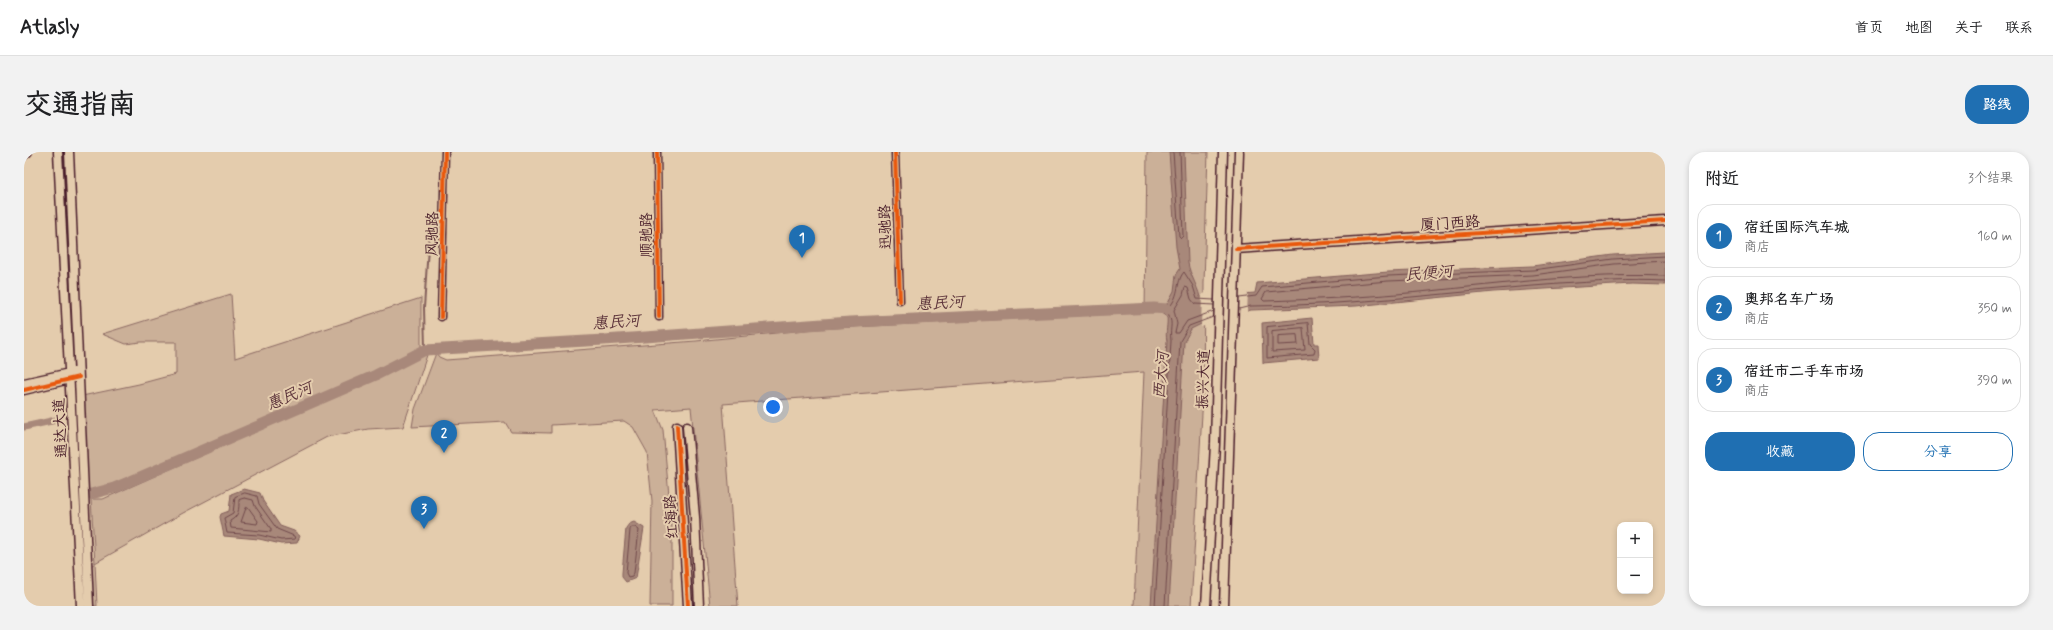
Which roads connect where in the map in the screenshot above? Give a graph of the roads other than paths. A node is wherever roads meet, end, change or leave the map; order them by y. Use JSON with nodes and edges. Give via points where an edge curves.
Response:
{"nodes":[{"id":1,"x":27,"y":152,"type":"edge"},
{"id":2,"x":58,"y":152,"type":"edge"},
{"id":3,"x":69,"y":152,"type":"edge"},
{"id":4,"x":445,"y":152,"type":"edge"},
{"id":5,"x":657,"y":152,"type":"edge"},
{"id":6,"x":895,"y":152,"type":"edge"},
{"id":7,"x":1223,"y":152,"type":"edge"},
{"id":8,"x":1239,"y":152,"type":"edge"},
{"id":9,"x":24,"y":154,"type":"edge"},
{"id":10,"x":1665,"y":221,"type":"edge"},
{"id":11,"x":1236,"y":249,"type":"junction"},
{"id":12,"x":900,"y":301,"type":"dead end"},
{"id":13,"x":441,"y":317,"type":"dead end"},
{"id":14,"x":659,"y":318,"type":"dead end"},
{"id":15,"x":79,"y":374,"type":"junction"},
{"id":16,"x":69,"y":376,"type":"junction"},
{"id":17,"x":24,"y":383,"type":"edge"},
{"id":18,"x":24,"y":390,"type":"edge"},
{"id":19,"x":677,"y":426,"type":"dead end"},
{"id":20,"x":687,"y":427,"type":"dead end"},
{"id":21,"x":81,"y":606,"type":"edge"},
{"id":22,"x":89,"y":606,"type":"edge"},
{"id":23,"x":688,"y":606,"type":"edge"},
{"id":24,"x":699,"y":606,"type":"edge"},
{"id":25,"x":1206,"y":606,"type":"edge"},
{"id":26,"x":1224,"y":606,"type":"edge"}],
"edges":[{"from":1,"to":9,"type":"main road"},
{"from":2,"to":16,"type":"main road","name":"通达大道"},
{"from":3,"to":15,"type":"main road","name":"通达大道"},
{"from":4,"to":13,"type":"street","name":"风驰路"},
{"from":5,"to":14,"type":"street","name":"顺驰路"},
{"from":6,"to":12,"type":"street","name":"迅驰路"},
{"from":7,"to":25,"type":"main road","name":"振兴大道","via":[[1215,444]]},
{"from":8,"to":11,"type":"main road","name":"振兴大道"},
{"from":10,"to":11,"type":"main road","name":"厦门西路"},
{"from":11,"to":26,"type":"main road","name":"振兴大道"},
{"from":15,"to":16,"type":"main road"},
{"from":15,"to":22,"type":"main road","name":"通达大道"},
{"from":16,"to":17,"type":"main road"},
{"from":16,"to":18,"type":"main road"},
{"from":16,"to":21,"type":"main road","name":"通达大道"},
{"from":19,"to":23,"type":"main road","name":"红海路"},
{"from":20,"to":24,"type":"main road","name":"红海路"}]}
